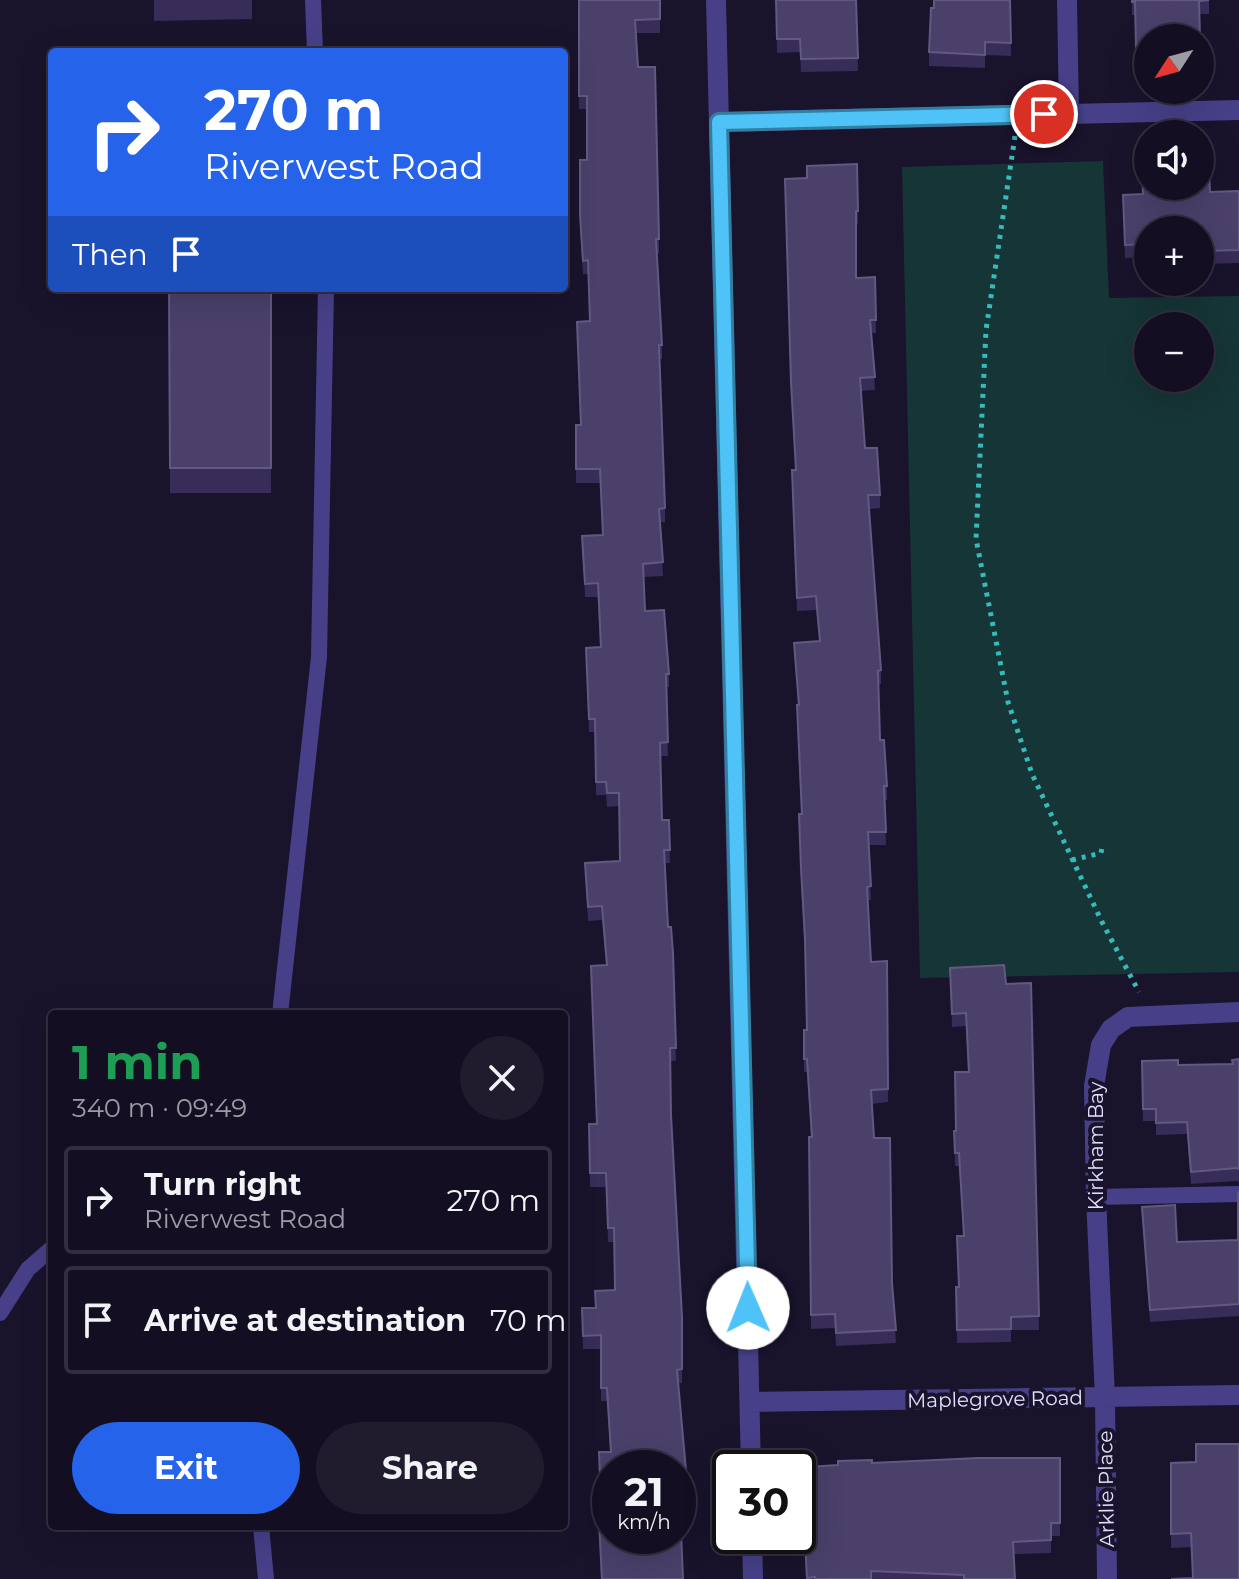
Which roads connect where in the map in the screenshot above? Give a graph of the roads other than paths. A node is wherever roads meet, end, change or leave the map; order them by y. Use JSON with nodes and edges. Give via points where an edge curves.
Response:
{"nodes":[{"id":1,"x":313,"y":0,"type":"edge"},
{"id":2,"x":716,"y":0,"type":"edge"},
{"id":3,"x":1067,"y":0,"type":"edge"},
{"id":4,"x":315,"y":48,"type":"edge"},
{"id":5,"x":1239,"y":110,"type":"edge"},
{"id":6,"x":1069,"y":114,"type":"junction"},
{"id":7,"x":719,"y":122,"type":"junction"},
{"id":8,"x":326,"y":292,"type":"edge"},
{"id":9,"x":280,"y":1010,"type":"edge"},
{"id":10,"x":1239,"y":1012,"type":"edge"},
{"id":11,"x":1239,"y":1194,"type":"edge"},
{"id":12,"x":1096,"y":1197,"type":"junction"},
{"id":13,"x":48,"y":1252,"type":"edge"},
{"id":14,"x":0,"y":1313,"type":"edge"},
{"id":15,"x":1239,"y":1395,"type":"edge"},
{"id":16,"x":1105,"y":1398,"type":"junction"},
{"id":17,"x":750,"y":1402,"type":"junction"},
{"id":18,"x":751,"y":1450,"type":"edge"},
{"id":19,"x":261,"y":1530,"type":"edge"},
{"id":20,"x":752,"y":1554,"type":"edge"},
{"id":21,"x":266,"y":1579,"type":"edge"},
{"id":22,"x":753,"y":1579,"type":"edge"},
{"id":23,"x":1107,"y":1579,"type":"edge"}],
"edges":[{"from":1,"to":4,"type":"lane"},
{"from":2,"to":7,"type":"street"},
{"from":3,"to":6,"type":"street"},
{"from":5,"to":6,"type":"street"},
{"from":6,"to":7,"type":"street"},
{"from":7,"to":17,"type":"street"},
{"from":8,"to":9,"type":"lane","via":[[319,657]]},
{"from":10,"to":12,"type":"street","name":"Kirkham Bay","via":[[1128,1017],[1111,1029],[1101,1045],[1094,1086]]},
{"from":11,"to":12,"type":"lane"},
{"from":12,"to":16,"type":"street","name":"Kirkham Bay"},
{"from":13,"to":14,"type":"lane","via":[[28,1269]]},
{"from":15,"to":16,"type":"street","name":"Maplegrove Road"},
{"from":16,"to":17,"type":"street","name":"Maplegrove Road"},
{"from":16,"to":23,"type":"street","name":"Arklie Place"},
{"from":17,"to":18,"type":"street"},
{"from":19,"to":21,"type":"lane"},
{"from":20,"to":22,"type":"street"}]}
